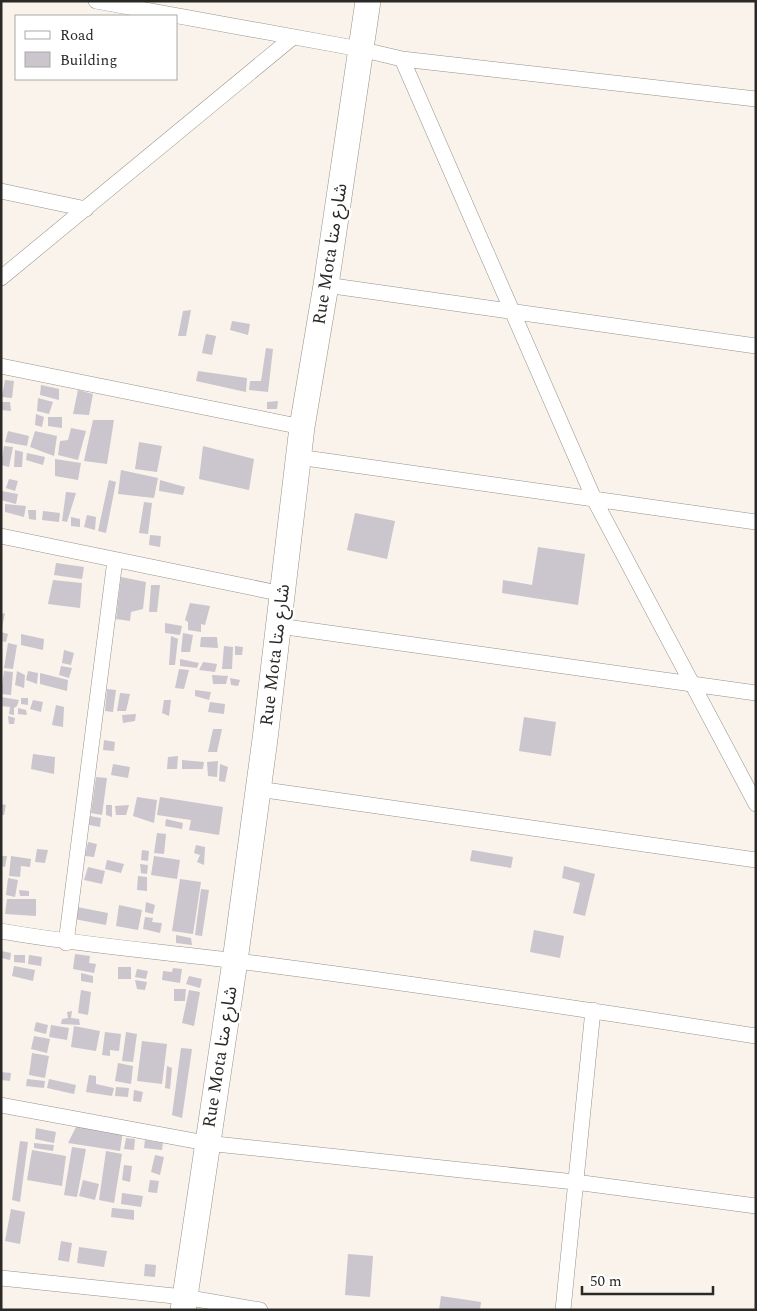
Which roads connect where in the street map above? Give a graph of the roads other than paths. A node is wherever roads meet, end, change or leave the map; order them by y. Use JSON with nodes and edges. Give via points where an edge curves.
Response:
{"nodes":[{"id":1,"x":96,"y":1,"type":"edge"},
{"id":2,"x":368,"y":1,"type":"edge"},
{"id":3,"x":170,"y":15,"type":"edge"},
{"id":4,"x":178,"y":16,"type":"edge"},
{"id":5,"x":292,"y":38,"type":"junction"},
{"id":6,"x":360,"y":49,"type":"junction"},
{"id":7,"x":402,"y":59,"type":"junction"},
{"id":8,"x":756,"y":99,"type":"edge"},
{"id":9,"x":1,"y":191,"type":"edge"},
{"id":10,"x":86,"y":209,"type":"junction"},
{"id":11,"x":1,"y":278,"type":"edge"},
{"id":12,"x":326,"y":285,"type":"junction"},
{"id":13,"x":514,"y":313,"type":"junction"},
{"id":14,"x":756,"y":346,"type":"edge"},
{"id":15,"x":1,"y":366,"type":"edge"},
{"id":16,"x":302,"y":427,"type":"junction"},
{"id":17,"x":298,"y":458,"type":"junction"},
{"id":18,"x":595,"y":501,"type":"junction"},
{"id":19,"x":756,"y":522,"type":"edge"},
{"id":20,"x":1,"y":536,"type":"edge"},
{"id":21,"x":115,"y":560,"type":"junction"},
{"id":22,"x":283,"y":594,"type":"junction"},
{"id":23,"x":279,"y":626,"type":"junction"},
{"id":24,"x":692,"y":683,"type":"junction"},
{"id":25,"x":756,"y":693,"type":"edge"},
{"id":26,"x":258,"y":789,"type":"junction"},
{"id":27,"x":756,"y":804,"type":"edge"},
{"id":28,"x":756,"y":860,"type":"edge"},
{"id":29,"x":1,"y":932,"type":"edge"},
{"id":30,"x":66,"y":943,"type":"junction"},
{"id":31,"x":235,"y":961,"type":"junction"},
{"id":32,"x":593,"y":1010,"type":"junction"},
{"id":33,"x":756,"y":1036,"type":"edge"},
{"id":34,"x":1,"y":1105,"type":"edge"},
{"id":35,"x":206,"y":1143,"type":"junction"},
{"id":36,"x":575,"y":1182,"type":"junction"},
{"id":37,"x":756,"y":1206,"type":"edge"},
{"id":38,"x":1,"y":1278,"type":"edge"},
{"id":39,"x":183,"y":1304,"type":"edge"},
{"id":40,"x":260,"y":1310,"type":"edge"},
{"id":41,"x":563,"y":1310,"type":"edge"}],
"edges":[{"from":1,"to":3,"type":"street"},
{"from":2,"to":6,"type":"highway","name":"Rue Mota شارع متا"},
{"from":4,"to":5,"type":"street"},
{"from":5,"to":6,"type":"street"},
{"from":5,"to":10,"type":"street"},
{"from":6,"to":7,"type":"street"},
{"from":6,"to":12,"type":"highway","name":"Rue Mota شارع متا"},
{"from":7,"to":8,"type":"street"},
{"from":7,"to":13,"type":"street"},
{"from":9,"to":10,"type":"street"},
{"from":10,"to":11,"type":"street"},
{"from":12,"to":13,"type":"street"},
{"from":12,"to":16,"type":"highway","name":"Rue Mota شارع متا"},
{"from":13,"to":14,"type":"street"},
{"from":13,"to":18,"type":"street"},
{"from":15,"to":16,"type":"street"},
{"from":16,"to":17,"type":"highway","name":"Rue Mota شارع متا"},
{"from":17,"to":18,"type":"street"},
{"from":17,"to":22,"type":"highway","name":"Rue Mota شارع متا"},
{"from":18,"to":19,"type":"street"},
{"from":18,"to":24,"type":"street"},
{"from":20,"to":21,"type":"street"},
{"from":21,"to":22,"type":"street"},
{"from":21,"to":30,"type":"street"},
{"from":22,"to":23,"type":"highway","name":"Rue Mota شارع متا"},
{"from":23,"to":24,"type":"street"},
{"from":23,"to":26,"type":"highway","name":"Rue Mota شارع متا"},
{"from":24,"to":25,"type":"street"},
{"from":24,"to":27,"type":"street"},
{"from":26,"to":28,"type":"street"},
{"from":26,"to":31,"type":"highway","name":"Rue Mota شارع متا"},
{"from":29,"to":30,"type":"street"},
{"from":30,"to":31,"type":"street"},
{"from":31,"to":32,"type":"street"},
{"from":31,"to":35,"type":"highway","name":"Rue Mota شارع متا"},
{"from":32,"to":33,"type":"street"},
{"from":32,"to":36,"type":"street"},
{"from":34,"to":35,"type":"street"},
{"from":35,"to":36,"type":"street"},
{"from":35,"to":39,"type":"highway","name":"Rue Mota شارع متا"},
{"from":36,"to":37,"type":"street"},
{"from":36,"to":41,"type":"street"},
{"from":38,"to":39,"type":"street"},
{"from":39,"to":40,"type":"street"}]}
